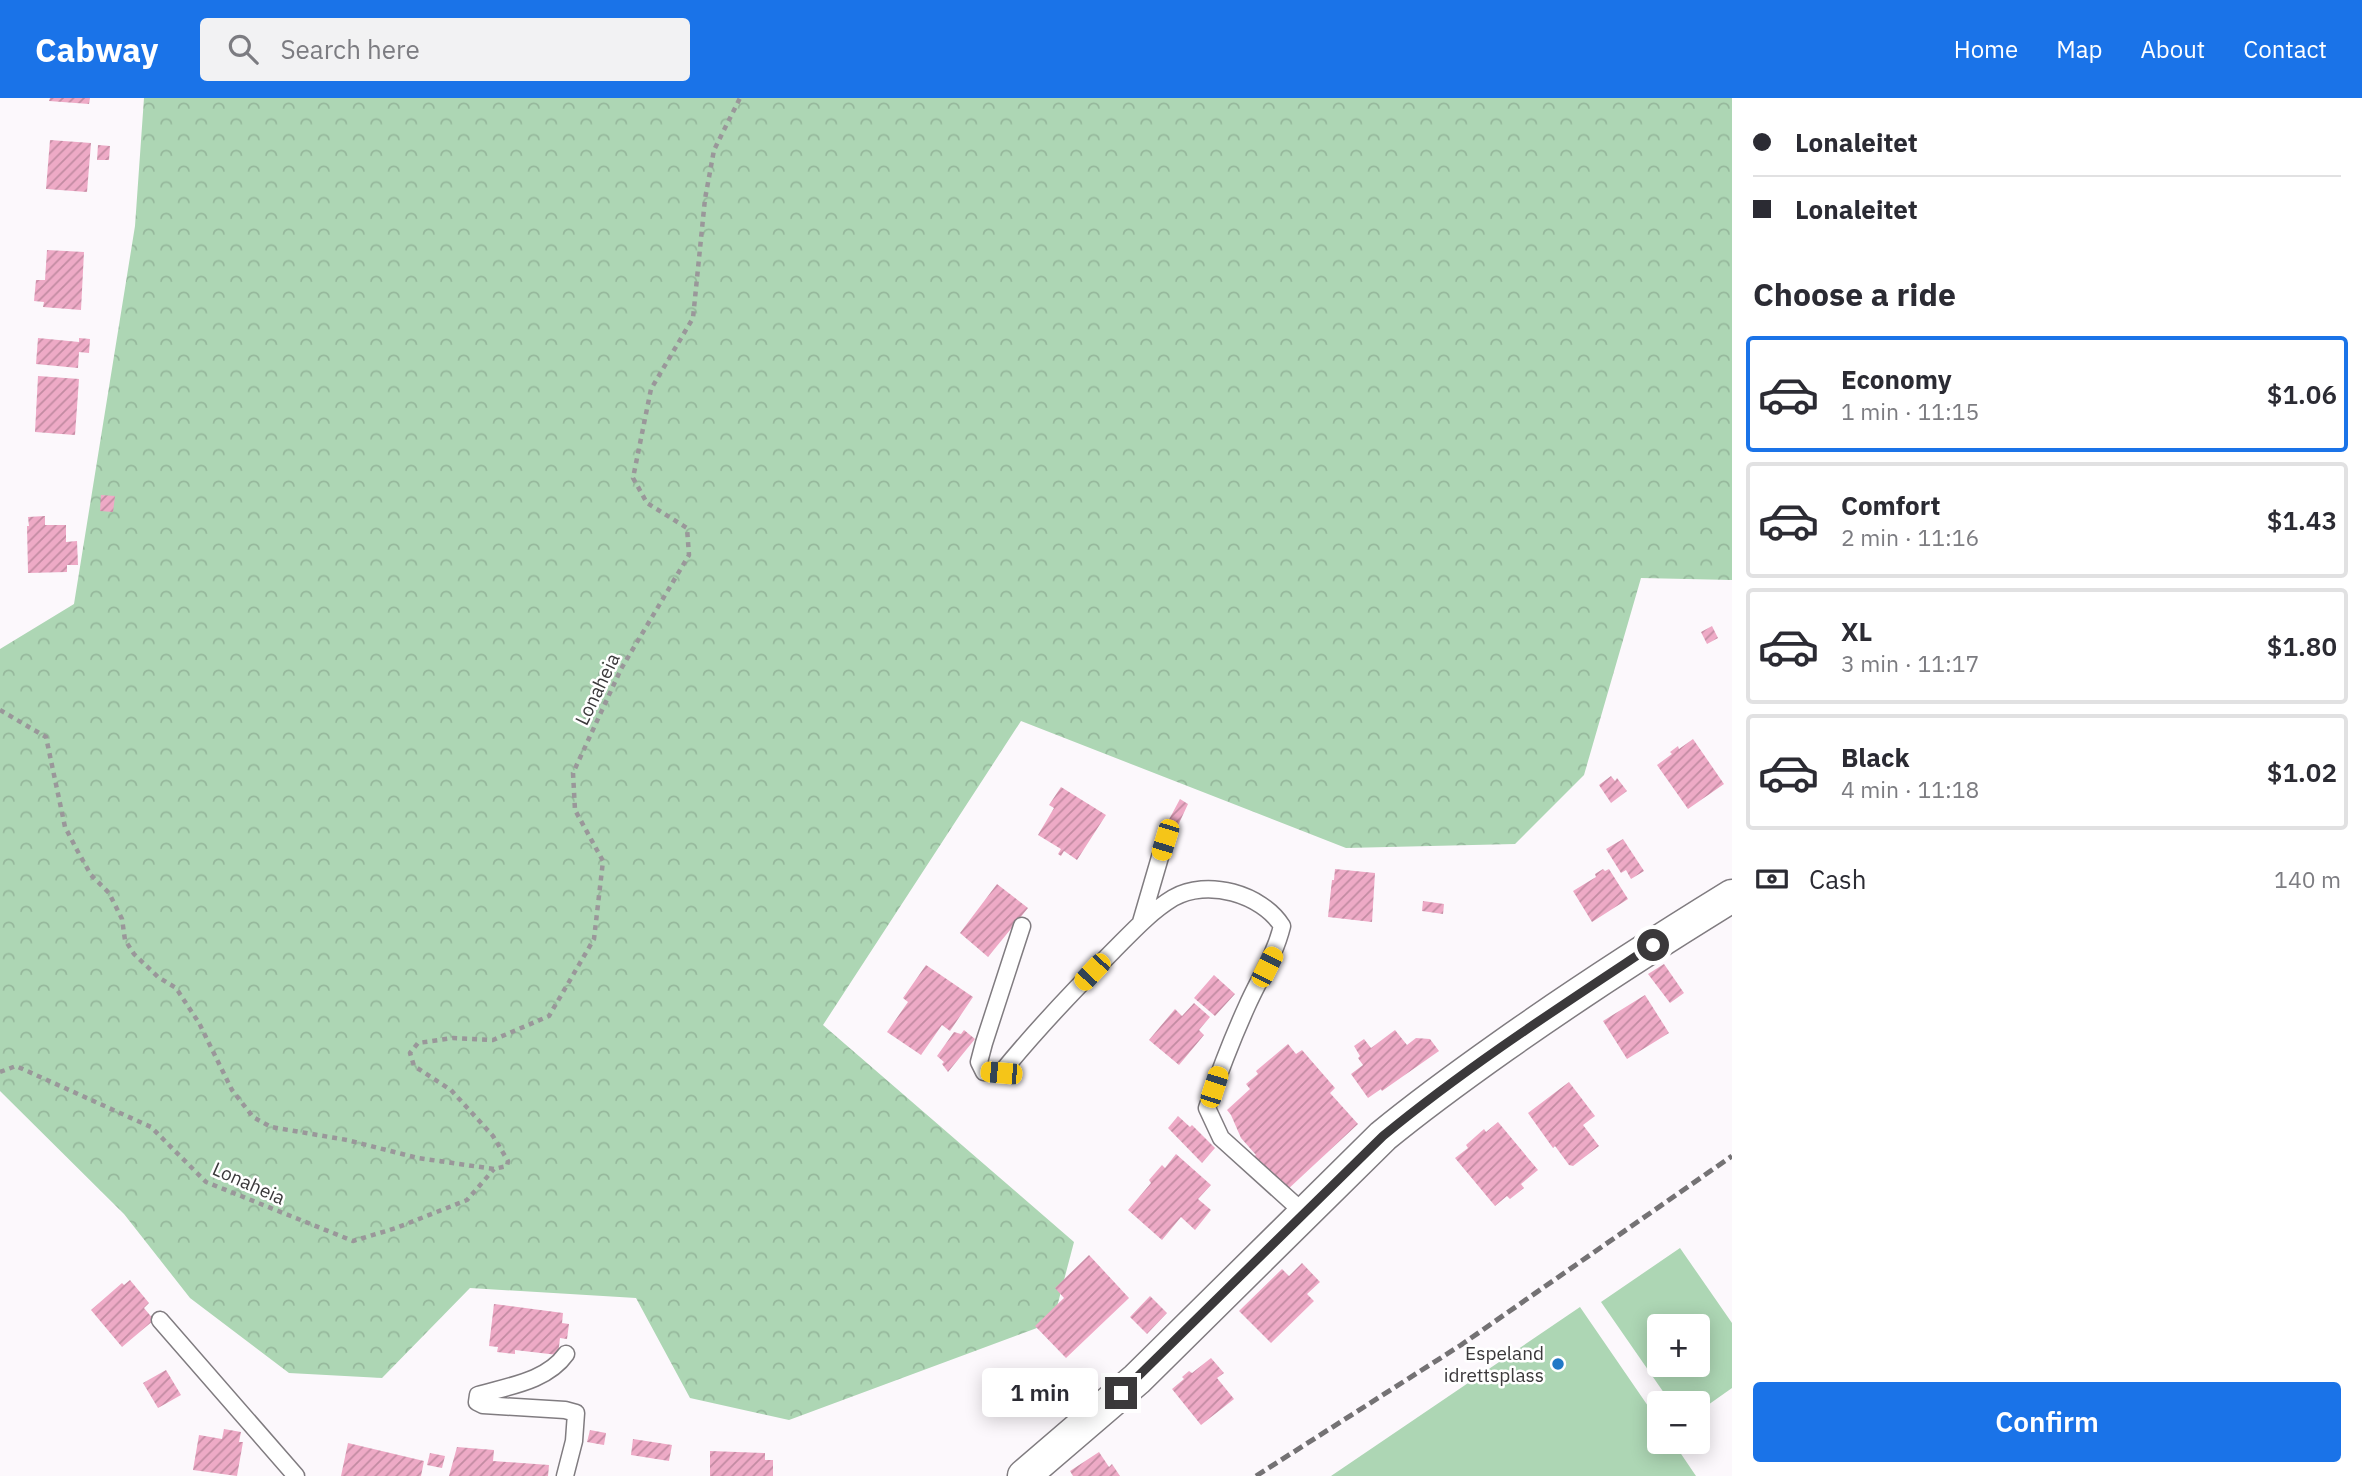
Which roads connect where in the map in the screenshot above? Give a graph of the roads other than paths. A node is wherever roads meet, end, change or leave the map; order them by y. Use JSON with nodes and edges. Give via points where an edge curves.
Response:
{"nodes":[{"id":1,"x":1165,"y":840,"type":"dead end"},
{"id":2,"x":1732,"y":896,"type":"edge"},
{"id":3,"x":1140,"y":924,"type":"junction"},
{"id":4,"x":1021,"y":926,"type":"dead end"},
{"id":5,"x":1304,"y":1213,"type":"junction"},
{"id":6,"x":160,"y":1320,"type":"dead end"},
{"id":7,"x":566,"y":1353,"type":"dead end"},
{"id":8,"x":296,"y":1476,"type":"edge"},
{"id":9,"x":565,"y":1476,"type":"edge"},
{"id":10,"x":1024,"y":1476,"type":"edge"}],
"edges":[{"from":1,"to":3,"type":"lane"},
{"from":2,"to":5,"type":"street","via":[[1547,1015],[1420,1105]]},
{"from":3,"to":4,"type":"lane","via":[[1001,1073],[984,1072],[979,1062]]},
{"from":3,"to":5,"type":"lane","via":[[1175,897],[1205,890],[1250,898],[1274,914],[1282,926],[1207,1108],[1221,1138]]},
{"from":5,"to":10,"type":"street","via":[[1138,1379]]},
{"from":6,"to":8,"type":"lane"},
{"from":7,"to":9,"type":"lane","via":[[557,1366],[537,1377],[477,1398],[483,1405],[576,1413]]}]}
